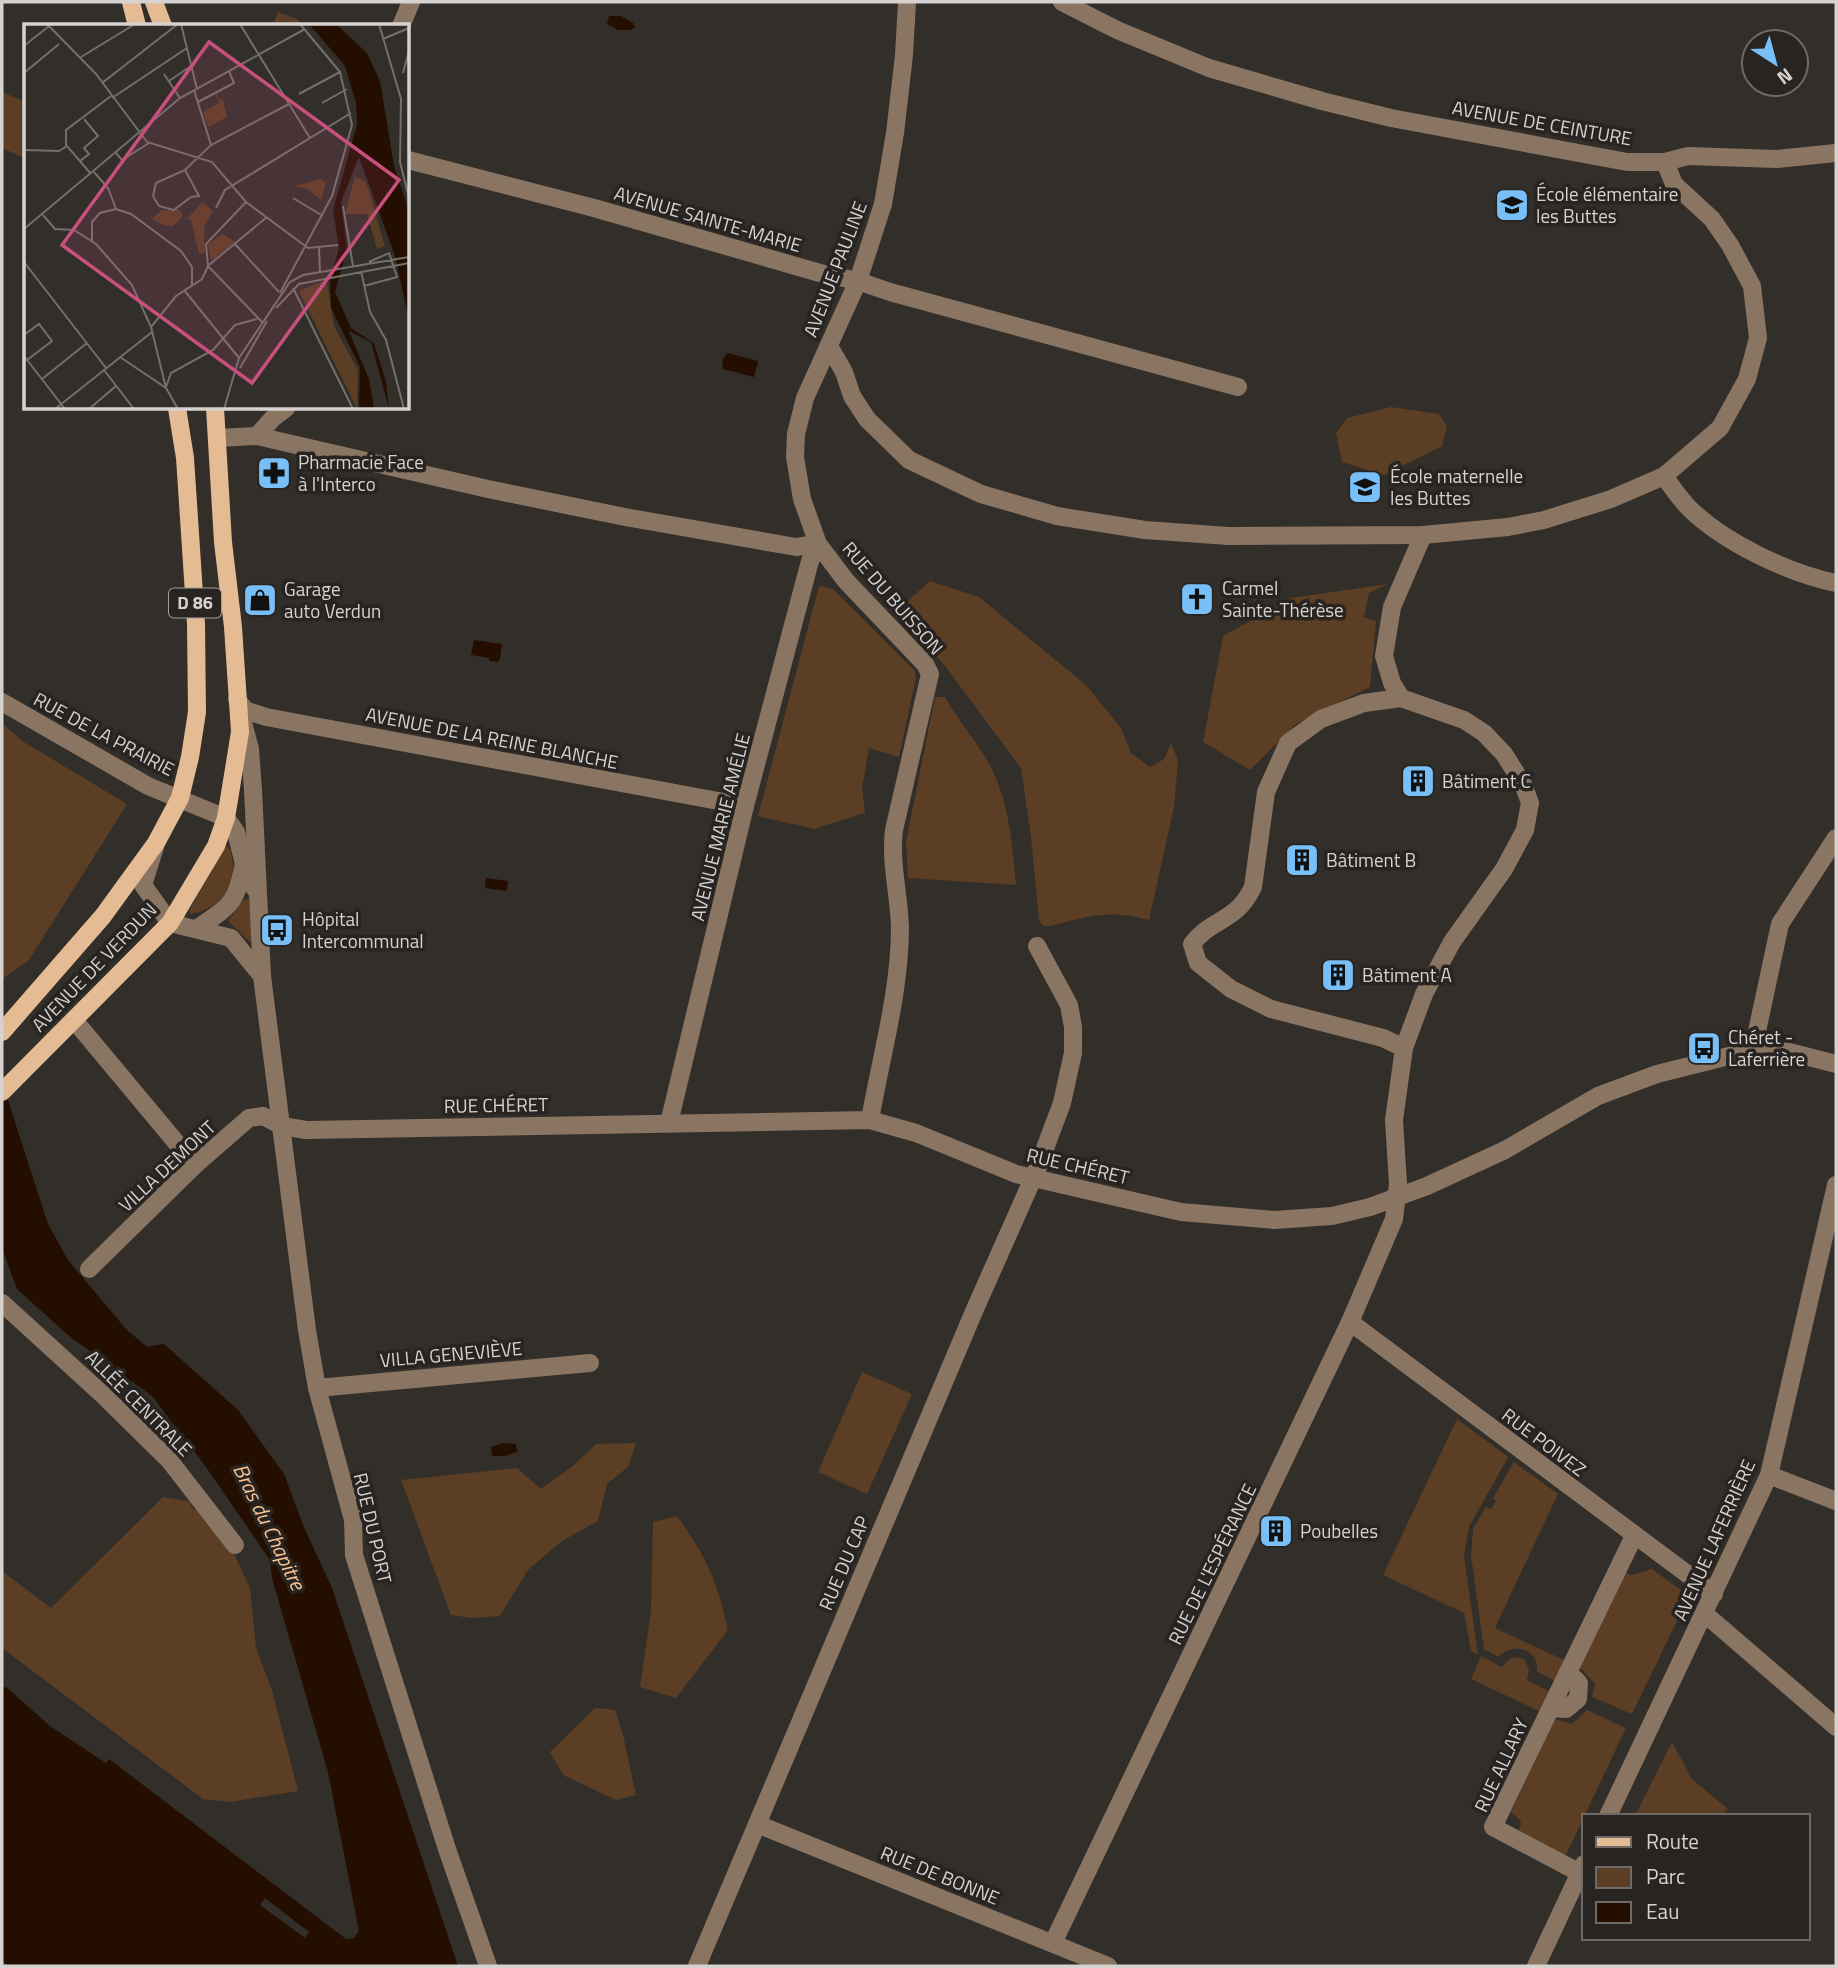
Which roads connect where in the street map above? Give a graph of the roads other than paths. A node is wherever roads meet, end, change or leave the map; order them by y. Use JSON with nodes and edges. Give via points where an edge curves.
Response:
{"nodes":[{"id":1,"x":131,"y":2,"type":"edge"},
{"id":2,"x":154,"y":2,"type":"edge"},
{"id":3,"x":411,"y":2,"type":"edge"},
{"id":4,"x":907,"y":2,"type":"edge"},
{"id":5,"x":1062,"y":2,"type":"edge"},
{"id":6,"x":136,"y":24,"type":"edge"},
{"id":7,"x":162,"y":24,"type":"edge"},
{"id":8,"x":402,"y":24,"type":"edge"},
{"id":9,"x":1836,"y":154,"type":"edge"},
{"id":10,"x":410,"y":161,"type":"edge"},
{"id":11,"x":1665,"y":162,"type":"junction"},
{"id":12,"x":858,"y":281,"type":"junction"},
{"id":13,"x":829,"y":346,"type":"junction"},
{"id":14,"x":1238,"y":387,"type":"dead end"},
{"id":15,"x":177,"y":410,"type":"edge"},
{"id":16,"x":215,"y":410,"type":"edge"},
{"id":17,"x":283,"y":410,"type":"edge"},
{"id":18,"x":257,"y":436,"type":"junction"},
{"id":19,"x":217,"y":438,"type":"junction"},
{"id":20,"x":1664,"y":476,"type":"junction"},
{"id":21,"x":1423,"y":536,"type":"junction"},
{"id":22,"x":818,"y":544,"type":"junction"},
{"id":23,"x":1836,"y":583,"type":"edge"},
{"id":24,"x":1402,"y":698,"type":"junction"},
{"id":25,"x":237,"y":699,"type":"junction"},
{"id":26,"x":2,"y":702,"type":"edge"},
{"id":27,"x":180,"y":798,"type":"junction"},
{"id":28,"x":745,"y":806,"type":"junction"},
{"id":29,"x":226,"y":818,"type":"junction"},
{"id":30,"x":1836,"y":838,"type":"edge"},
{"id":31,"x":156,"y":843,"type":"junction"},
{"id":32,"x":244,"y":864,"type":"junction"},
{"id":33,"x":260,"y":902,"type":"junction"},
{"id":34,"x":170,"y":923,"type":"junction"},
{"id":35,"x":198,"y":928,"type":"junction"},
{"id":36,"x":1037,"y":946,"type":"dead end"},
{"id":37,"x":262,"y":976,"type":"junction"},
{"id":38,"x":74,"y":1020,"type":"junction"},
{"id":39,"x":2,"y":1032,"type":"edge"},
{"id":40,"x":1405,"y":1048,"type":"junction"},
{"id":41,"x":1752,"y":1050,"type":"junction"},
{"id":42,"x":1836,"y":1064,"type":"edge"},
{"id":43,"x":6,"y":1088,"type":"edge"},
{"id":44,"x":870,"y":1120,"type":"junction"},
{"id":45,"x":669,"y":1122,"type":"junction"},
{"id":46,"x":282,"y":1126,"type":"junction"},
{"id":47,"x":195,"y":1165,"type":"junction"},
{"id":48,"x":1032,"y":1178,"type":"junction"},
{"id":49,"x":1836,"y":1185,"type":"edge"},
{"id":50,"x":1396,"y":1198,"type":"junction"},
{"id":51,"x":89,"y":1269,"type":"dead end"},
{"id":52,"x":2,"y":1303,"type":"edge"},
{"id":53,"x":1350,"y":1322,"type":"junction"},
{"id":54,"x":590,"y":1363,"type":"dead end"},
{"id":55,"x":317,"y":1388,"type":"junction"},
{"id":56,"x":1769,"y":1475,"type":"junction"},
{"id":57,"x":1836,"y":1501,"type":"edge"},
{"id":58,"x":1634,"y":1536,"type":"junction"},
{"id":59,"x":235,"y":1545,"type":"dead end"},
{"id":60,"x":1714,"y":1594,"type":"junction"},
{"id":61,"x":1705,"y":1614,"type":"junction"},
{"id":62,"x":1836,"y":1727,"type":"edge"},
{"id":63,"x":1609,"y":1814,"type":"edge"},
{"id":64,"x":757,"y":1824,"type":"junction"},
{"id":65,"x":1582,"y":1868,"type":"edge"},
{"id":66,"x":1053,"y":1943,"type":"junction"},
{"id":67,"x":488,"y":1966,"type":"edge"},
{"id":68,"x":697,"y":1966,"type":"edge"},
{"id":69,"x":1108,"y":1966,"type":"edge"},
{"id":70,"x":1536,"y":1966,"type":"edge"}],
"edges":[{"from":1,"to":6,"type":"main road"},
{"from":2,"to":7,"type":"main road"},
{"from":3,"to":8,"type":"street"},
{"from":4,"to":12,"type":"street","name":"AVENUE PAULINE","via":[[883,204]]},
{"from":5,"to":11,"type":"street","name":"AVENUE DE CEINTURE","via":[[1209,68],[1322,101],[1627,162]]},
{"from":9,"to":11,"type":"street","name":"AVENUE DE CEINTURE","via":[[1777,159],[1688,156]]},
{"from":10,"to":12,"type":"street","name":"AVENUE SAINTE-MARIE"},
{"from":11,"to":20,"type":"street","via":[[1674,184],[1712,219],[1752,286],[1758,338],[1747,379],[1720,428]]},
{"from":12,"to":13,"type":"street","name":"AVENUE PAULINE"},
{"from":12,"to":14,"type":"street","name":"AVENUE SAINTE-MARIE"},
{"from":13,"to":21,"type":"street","via":[[867,419],[909,460],[981,494],[1057,516],[1145,530],[1228,536]]},
{"from":13,"to":22,"type":"street","name":"AVENUE PAULINE","via":[[805,398],[796,434],[802,499]]},
{"from":15,"to":27,"type":"main road","name":"AVENUE DE VERDUN","number":"D 86","via":[[185,458],[197,687],[197,712]]},
{"from":16,"to":19,"type":"main road","name":"AVENUE DE VERDUN","number":"D 86"},
{"from":17,"to":18,"type":"street"},
{"from":18,"to":19,"type":"street","name":"RUE DU BUISSON"},
{"from":18,"to":22,"type":"street","name":"RUE DU BUISSON","via":[[625,517],[796,547]]},
{"from":19,"to":25,"type":"main road","name":"AVENUE DE VERDUN","number":"D 86"},
{"from":20,"to":21,"type":"street","via":[[1544,520]]},
{"from":20,"to":23,"type":"street","via":[[1688,507],[1735,542],[1808,577]]},
{"from":21,"to":24,"type":"street","via":[[1391,607],[1384,656]]},
{"from":22,"to":28,"type":"street","name":"AVENUE MARIE AMÉLIE"},
{"from":22,"to":44,"type":"street","name":"RUE DU BUISSON","via":[[930,674],[894,830],[900,926],[897,976]]},
{"from":24,"to":40,"type":"street","name":"RUE DE L'ESPÉRANCE","via":[[1464,720],[1484,733],[1523,783],[1530,803],[1525,830],[1504,869],[1452,942],[1424,994]]},
{"from":24,"to":40,"type":"street","via":[[1364,702],[1321,719],[1288,743],[1266,792],[1246,901],[1192,944],[1198,963],[1231,989],[1271,1009],[1384,1038]]},
{"from":25,"to":28,"type":"street","name":"AVENUE DE LA REINE BLANCHE","via":[[245,710],[266,717]]},
{"from":25,"to":29,"type":"main road","name":"AVENUE DE VERDUN","number":"D 86","via":[[240,733]]},
{"from":25,"to":33,"type":"street","via":[[250,749]]},
{"from":26,"to":27,"type":"street","name":"RUE DE LA PRAIRIE","via":[[148,786]]},
{"from":27,"to":29,"type":"street","name":"RUE DE LA PRAIRIE"},
{"from":27,"to":31,"type":"main road","name":"AVENUE DE VERDUN","number":"D 86"},
{"from":28,"to":45,"type":"street","name":"AVENUE MARIE AMÉLIE"},
{"from":29,"to":32,"type":"street","via":[[236,832]]},
{"from":29,"to":34,"type":"main road","name":"AVENUE DE VERDUN","number":"D 86","via":[[216,846]]},
{"from":30,"to":41,"type":"street","via":[[1780,924]]},
{"from":31,"to":34,"type":"street","via":[[143,885]]},
{"from":31,"to":39,"type":"main road","name":"AVENUE DE VERDUN","number":"D 86","via":[[103,916]]},
{"from":32,"to":33,"type":"street"},
{"from":32,"to":35,"type":"street","via":[[238,892],[226,908]]},
{"from":33,"to":37,"type":"street"},
{"from":34,"to":35,"type":"street"},
{"from":34,"to":38,"type":"main road","name":"AVENUE DE VERDUN","number":"D 86"},
{"from":35,"to":37,"type":"street","via":[[231,938]]},
{"from":36,"to":48,"type":"street","name":"RUE DU CAP","via":[[1069,1004],[1073,1053],[1062,1103]]},
{"from":37,"to":46,"type":"street"},
{"from":38,"to":43,"type":"main road","name":"AVENUE DE VERDUN","number":"D 86"},
{"from":38,"to":47,"type":"street"},
{"from":40,"to":50,"type":"street","name":"RUE DE L'ESPÉRANCE","via":[[1394,1120]]},
{"from":41,"to":42,"type":"street","name":"RUE CHÉRET","via":[[1774,1048]]},
{"from":41,"to":50,"type":"street","name":"RUE CHÉRET","via":[[1657,1074],[1598,1096],[1505,1150]]},
{"from":44,"to":45,"type":"street","name":"RUE CHÉRET"},
{"from":44,"to":48,"type":"street","name":"RUE CHÉRET"},
{"from":45,"to":46,"type":"street","name":"RUE CHÉRET","via":[[306,1130]]},
{"from":46,"to":47,"type":"street","name":"VILLA DEMONT","via":[[263,1116],[249,1118]]},
{"from":46,"to":55,"type":"street","name":"RUE DU PORT"},
{"from":47,"to":51,"type":"street","name":"VILLA DEMONT"},
{"from":48,"to":50,"type":"street","name":"RUE CHÉRET","via":[[1181,1212],[1274,1220],[1332,1216]]},
{"from":48,"to":64,"type":"street","name":"RUE DU CAP"},
{"from":49,"to":56,"type":"street","name":"AVENUE LAFERRIÈRE"},
{"from":50,"to":53,"type":"street","name":"RUE DE L'ESPÉRANCE","via":[[1394,1219]]},
{"from":52,"to":59,"type":"street","name":"ALLÉE CENTRALE","via":[[169,1460]]},
{"from":53,"to":58,"type":"street","name":"RUE POIVEZ"},
{"from":53,"to":66,"type":"street","name":"RUE DE L'ESPÉRANCE"},
{"from":54,"to":55,"type":"street","name":"VILLA GENEVIÈVE"},
{"from":55,"to":67,"type":"street","name":"RUE DU PORT","via":[[353,1520],[354,1555]]},
{"from":56,"to":57,"type":"street"},
{"from":56,"to":60,"type":"street","name":"AVENUE LAFERRIÈRE"},
{"from":58,"to":60,"type":"street","name":"RUE POIVEZ"},
{"from":58,"to":65,"type":"street","name":"RUE ALLARY","via":[[1493,1827]]},
{"from":60,"to":61,"type":"street","name":"AVENUE LAFERRIÈRE"},
{"from":61,"to":62,"type":"street"},
{"from":61,"to":63,"type":"street","name":"AVENUE LAFERRIÈRE"},
{"from":64,"to":66,"type":"street","name":"RUE DE BONNE"},
{"from":64,"to":68,"type":"street","name":"RUE DU CAP"},
{"from":65,"to":70,"type":"street"},
{"from":66,"to":69,"type":"street","name":"RUE DE BONNE"}]}
